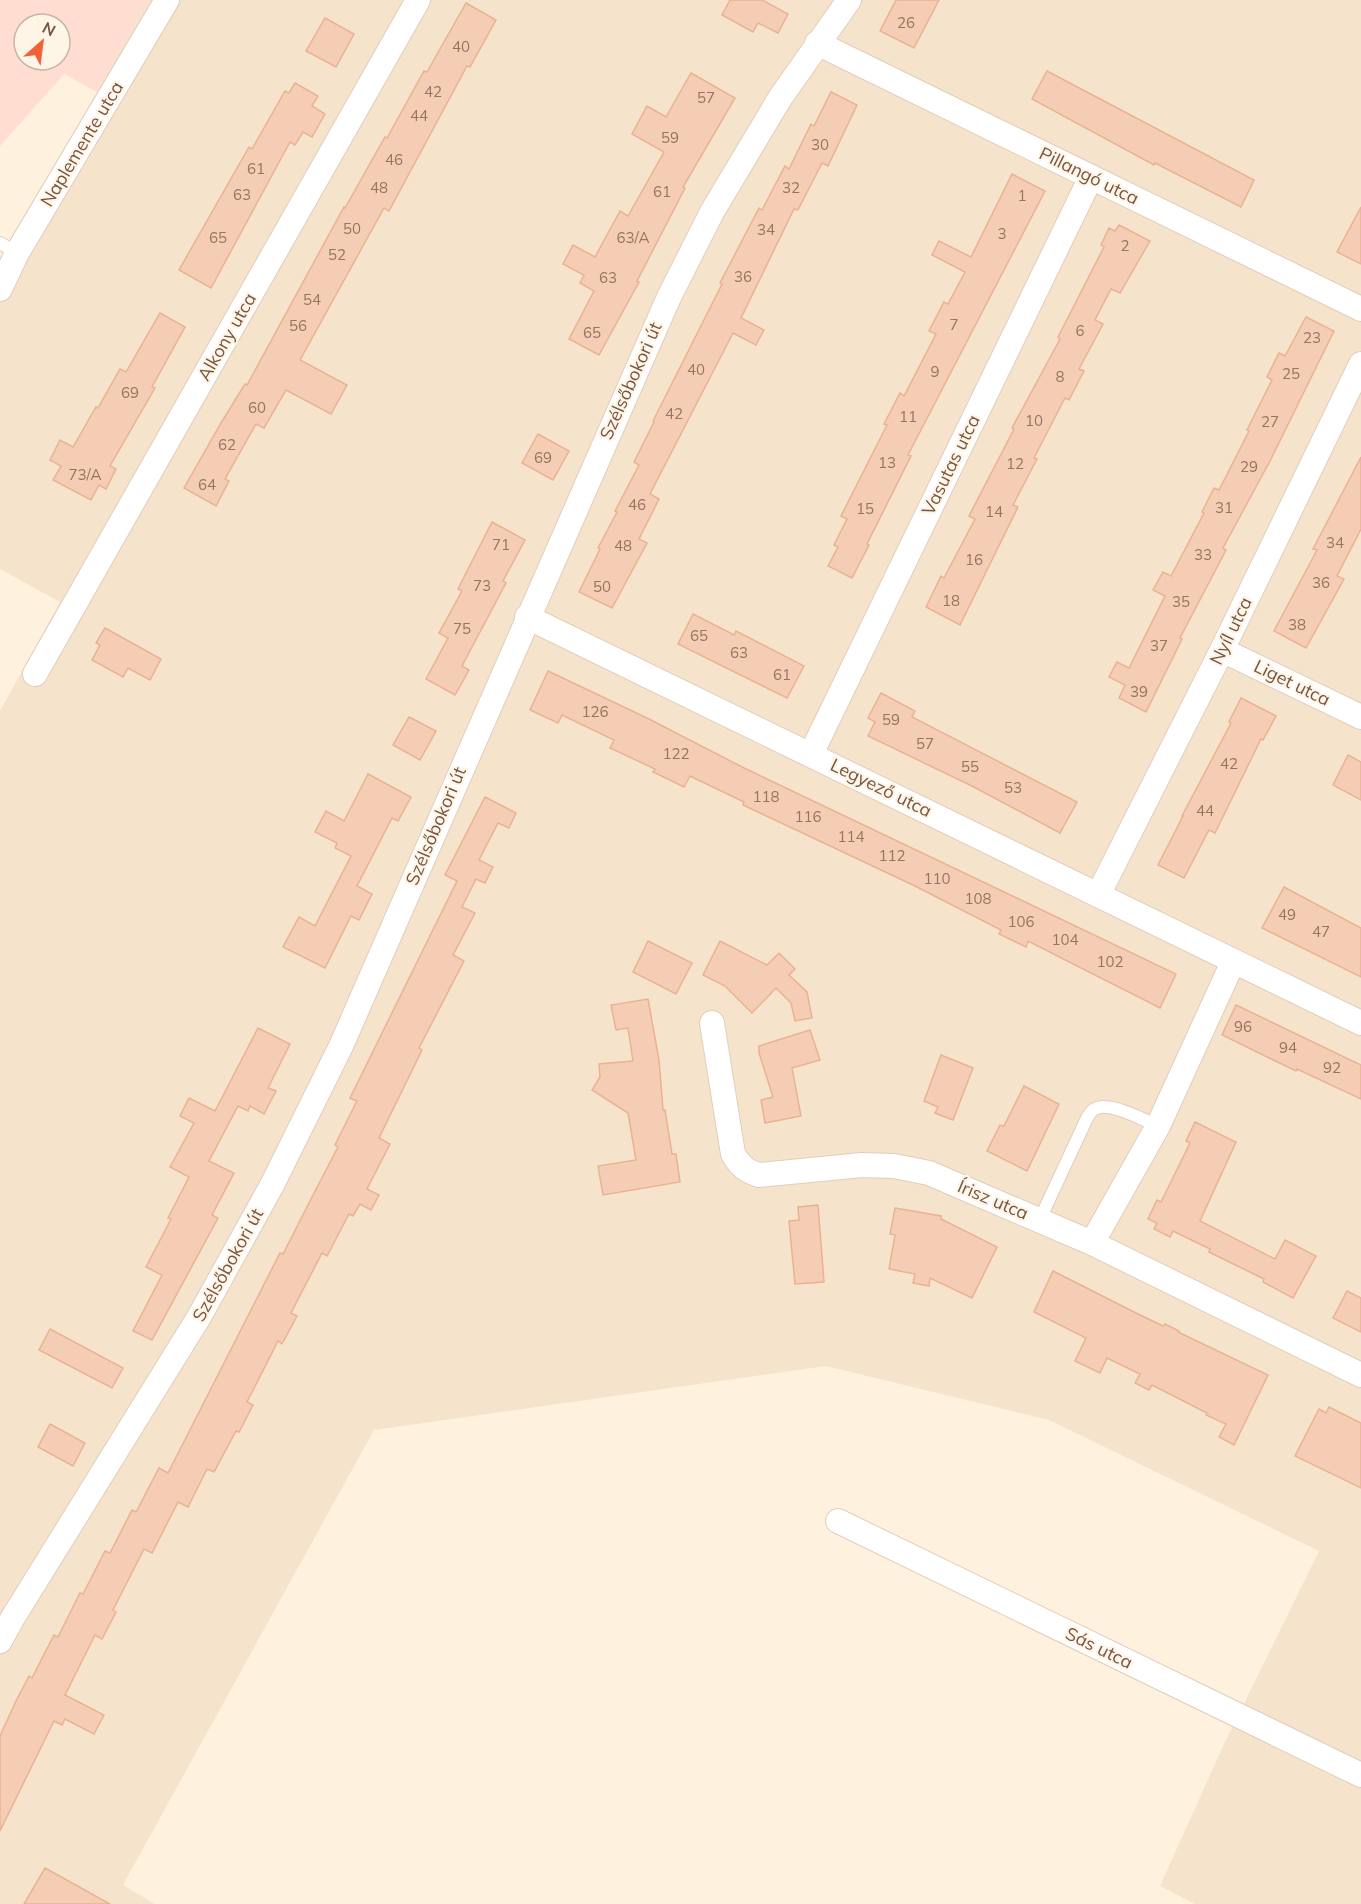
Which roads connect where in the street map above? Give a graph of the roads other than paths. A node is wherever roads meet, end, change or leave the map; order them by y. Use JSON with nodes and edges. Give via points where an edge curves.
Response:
{"nodes":[{"id":1,"x":167,"y":0,"type":"edge"},
{"id":2,"x":418,"y":0,"type":"edge"},
{"id":3,"x":849,"y":0,"type":"edge"},
{"id":4,"x":818,"y":43,"type":"junction"},
{"id":5,"x":1091,"y":177,"type":"junction"},
{"id":6,"x":8,"y":248,"type":"edge"},
{"id":7,"x":0,"y":289,"type":"edge"},
{"id":8,"x":1361,"y":309,"type":"edge"},
{"id":9,"x":1361,"y":364,"type":"edge"},
{"id":10,"x":527,"y":616,"type":"junction"},
{"id":11,"x":1222,"y":650,"type":"junction"},
{"id":12,"x":35,"y":674,"type":"dead end"},
{"id":13,"x":1361,"y":717,"type":"edge"},
{"id":14,"x":811,"y":754,"type":"junction"},
{"id":15,"x":1098,"y":895,"type":"junction"},
{"id":16,"x":1233,"y":962,"type":"junction"},
{"id":17,"x":712,"y":1023,"type":"dead end"},
{"id":18,"x":1361,"y":1023,"type":"edge"},
{"id":19,"x":1158,"y":1126,"type":"junction"},
{"id":20,"x":1040,"y":1219,"type":"junction"},
{"id":21,"x":1092,"y":1243,"type":"junction"},
{"id":22,"x":1361,"y":1375,"type":"edge"},
{"id":23,"x":838,"y":1521,"type":"dead end"},
{"id":24,"x":0,"y":1641,"type":"edge"},
{"id":25,"x":1361,"y":1775,"type":"edge"}],
"edges":[{"from":1,"to":6,"type":"street","name":"Naplemente utca"},
{"from":2,"to":12,"type":"street","name":"Alkony utca"},
{"from":3,"to":4,"type":"street","name":"Szélsőbokori út"},
{"from":4,"to":5,"type":"street","name":"Pillangó utca"},
{"from":4,"to":10,"type":"street","name":"Szélsőbokori út","via":[[712,212],[669,297]]},
{"from":5,"to":8,"type":"street","name":"Pillangó utca"},
{"from":5,"to":14,"type":"street","name":"Vasutas utca"},
{"from":6,"to":7,"type":"street","name":"Naplemente utca"},
{"from":9,"to":11,"type":"street","name":"Nyíl utca"},
{"from":10,"to":14,"type":"street","name":"Legyező utca"},
{"from":10,"to":24,"type":"street","name":"Szélsőbokori út","via":[[341,1046],[272,1185],[199,1317]]},
{"from":11,"to":13,"type":"street","name":"Liget utca"},
{"from":11,"to":15,"type":"street","name":"Nyíl utca"},
{"from":14,"to":15,"type":"street","name":"Legyező utca"},
{"from":15,"to":16,"type":"street","name":"Legyező utca"},
{"from":16,"to":18,"type":"street","name":"Legyező utca"},
{"from":16,"to":19,"type":"street"},
{"from":17,"to":20,"type":"street","name":"Írisz utca","via":[[733,1154],[747,1171],[759,1175],[862,1165],[894,1166],[929,1173]]},
{"from":19,"to":20,"type":"lane","via":[[1120,1110],[1104,1106],[1093,1109]]},
{"from":19,"to":21,"type":"street"},
{"from":20,"to":21,"type":"street","name":"Írisz utca"},
{"from":21,"to":22,"type":"street","name":"Írisz utca"},
{"from":23,"to":25,"type":"street","name":"Sás utca"}]}
